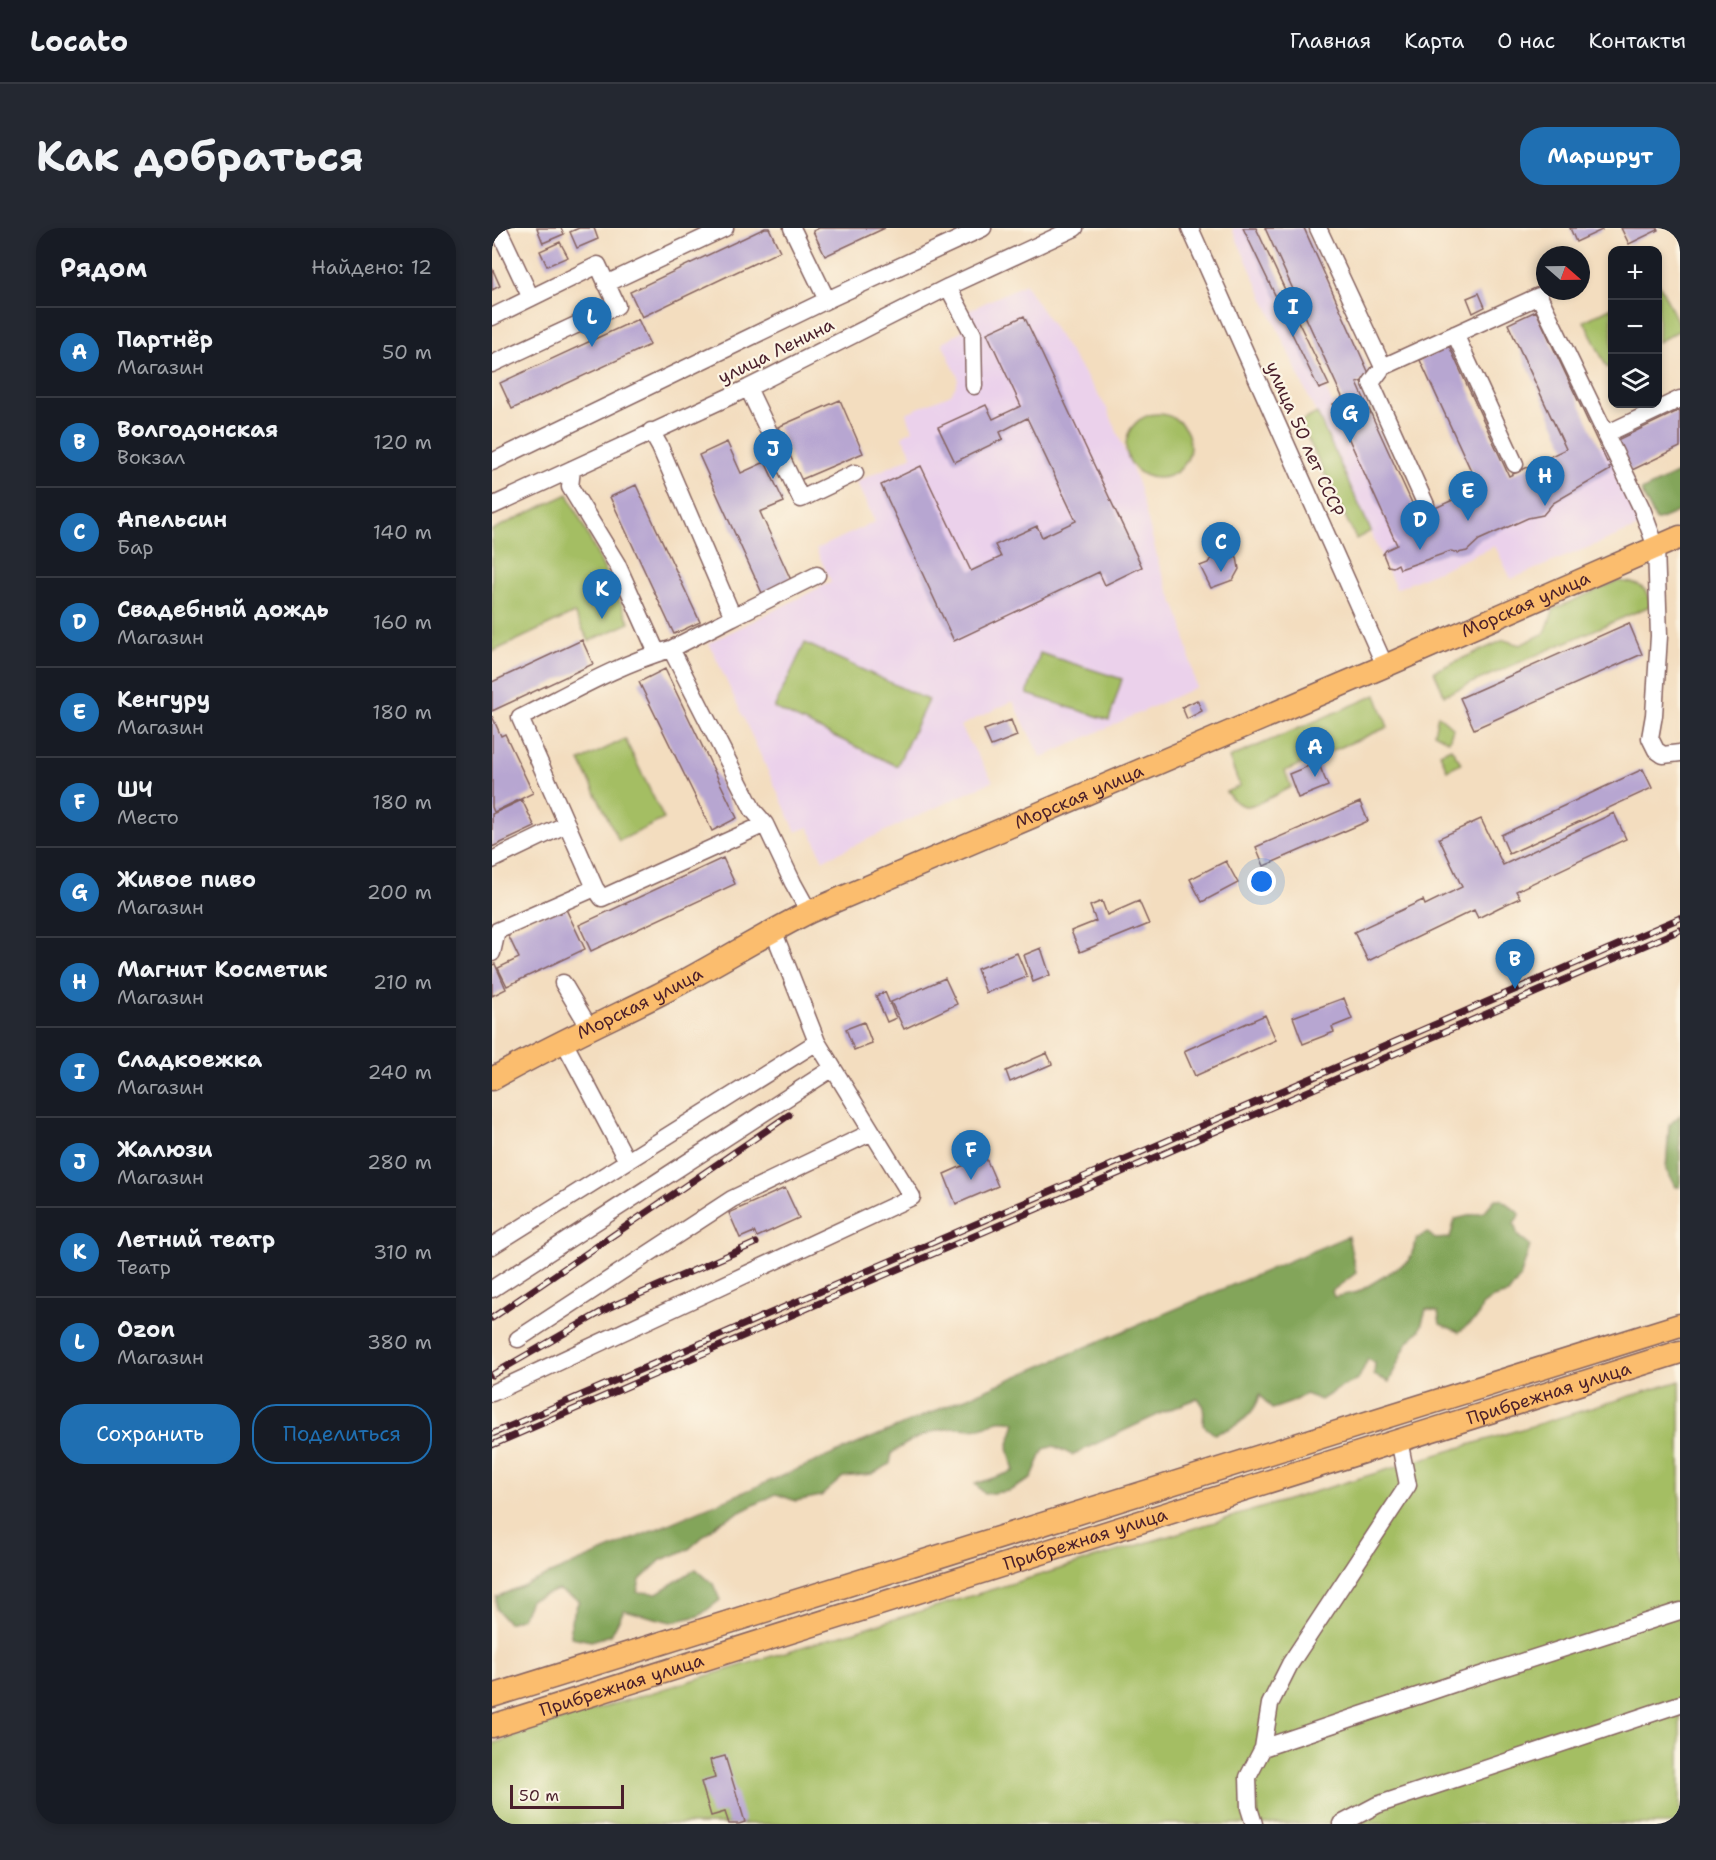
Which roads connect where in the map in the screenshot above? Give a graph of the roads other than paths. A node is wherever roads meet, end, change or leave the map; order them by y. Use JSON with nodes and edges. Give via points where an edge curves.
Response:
{"nodes":[{"id":1,"x":498,"y":228,"type":"edge"},
{"id":2,"x":725,"y":228,"type":"edge"},
{"id":3,"x":792,"y":228,"type":"edge"},
{"id":4,"x":983,"y":228,"type":"edge"},
{"id":5,"x":1075,"y":228,"type":"edge"},
{"id":6,"x":1190,"y":228,"type":"edge"},
{"id":7,"x":1318,"y":228,"type":"edge"},
{"id":8,"x":606,"y":284,"type":"junction"},
{"id":9,"x":948,"y":287,"type":"junction"},
{"id":10,"x":531,"y":298,"type":"junction"},
{"id":11,"x":827,"y":300,"type":"junction"},
{"id":12,"x":492,"y":317,"type":"edge"},
{"id":13,"x":1455,"y":334,"type":"junction"},
{"id":14,"x":492,"y":364,"type":"edge"},
{"id":15,"x":1383,"y":367,"type":"junction"},
{"id":16,"x":974,"y":386,"type":"dead end"},
{"id":17,"x":748,"y":388,"type":"junction"},
{"id":18,"x":1680,"y":399,"type":"edge"},
{"id":19,"x":651,"y":431,"type":"junction"},
{"id":20,"x":1606,"y":434,"type":"junction"},
{"id":21,"x":493,"y":460,"type":"edge"},
{"id":22,"x":1515,"y":464,"type":"dead end"},
{"id":23,"x":572,"y":469,"type":"junction"},
{"id":24,"x":855,"y":473,"type":"dead end"},
{"id":25,"x":1426,"y":505,"type":"dead end"},
{"id":26,"x":492,"y":506,"type":"edge"},
{"id":27,"x":1680,"y":537,"type":"edge"},
{"id":28,"x":1656,"y":548,"type":"junction"},
{"id":29,"x":817,"y":575,"type":"dead end"},
{"id":30,"x":733,"y":617,"type":"junction"},
{"id":31,"x":664,"y":651,"type":"junction"},
{"id":32,"x":1385,"y":666,"type":"junction"},
{"id":33,"x":1680,"y":753,"type":"edge"},
{"id":34,"x":567,"y":824,"type":"junction"},
{"id":35,"x":765,"y":824,"type":"junction"},
{"id":36,"x":492,"y":860,"type":"edge"},
{"id":37,"x":595,"y":888,"type":"junction"},
{"id":38,"x":809,"y":912,"type":"junction"},
{"id":39,"x":773,"y":930,"type":"junction"},
{"id":40,"x":492,"y":953,"type":"edge"},
{"id":41,"x":563,"y":983,"type":"dead end"},
{"id":42,"x":589,"y":1027,"type":"junction"},
{"id":43,"x":563,"y":1040,"type":"junction"},
{"id":44,"x":817,"y":1042,"type":"junction"},
{"id":45,"x":833,"y":1068,"type":"junction"},
{"id":46,"x":492,"y":1079,"type":"edge"},
{"id":47,"x":872,"y":1132,"type":"junction"},
{"id":48,"x":627,"y":1161,"type":"junction"},
{"id":49,"x":492,"y":1246,"type":"edge"},
{"id":50,"x":492,"y":1289,"type":"edge"},
{"id":51,"x":1680,"y":1325,"type":"edge"},
{"id":52,"x":518,"y":1339,"type":"dead end"},
{"id":53,"x":1680,"y":1352,"type":"edge"},
{"id":54,"x":492,"y":1393,"type":"edge"},
{"id":55,"x":1399,"y":1440,"type":"junction"},
{"id":56,"x":1680,"y":1611,"type":"edge"},
{"id":57,"x":492,"y":1696,"type":"edge"},
{"id":58,"x":1680,"y":1704,"type":"edge"},
{"id":59,"x":492,"y":1726,"type":"edge"},
{"id":60,"x":1263,"y":1748,"type":"junction"},
{"id":61,"x":1254,"y":1824,"type":"edge"},
{"id":62,"x":1341,"y":1824,"type":"edge"}],
"edges":[{"from":1,"to":10,"type":"street"},
{"from":2,"to":8,"type":"street"},
{"from":3,"to":11,"type":"street"},
{"from":4,"to":11,"type":"street","name":"улица Ленина"},
{"from":5,"to":9,"type":"street","name":"улица Ленина"},
{"from":6,"to":32,"type":"street","name":"улица 50 лет СССР"},
{"from":7,"to":15,"type":"street"},
{"from":8,"to":10,"type":"street","via":[[598,265]]},
{"from":8,"to":14,"type":"street","via":[[617,306]]},
{"from":9,"to":16,"type":"street","via":[[973,334]]},
{"from":9,"to":17,"type":"street","name":"улица Ленина"},
{"from":10,"to":12,"type":"street"},
{"from":11,"to":21,"type":"street","name":"улица Ленина"},
{"from":13,"to":15,"type":"street"},
{"from":13,"to":20,"type":"street","via":[[1539,296]]},
{"from":13,"to":22,"type":"street"},
{"from":15,"to":25,"type":"street","via":[[1371,383]]},
{"from":17,"to":19,"type":"street","name":"улица Ленина"},
{"from":17,"to":24,"type":"street","via":[[801,499]]},
{"from":18,"to":20,"type":"street"},
{"from":19,"to":23,"type":"street","name":"улица Ленина"},
{"from":19,"to":30,"type":"street"},
{"from":20,"to":28,"type":"street"},
{"from":23,"to":26,"type":"street","name":"улица Ленина"},
{"from":23,"to":31,"type":"street","via":[[570,487]]},
{"from":27,"to":28,"type":"main road","name":"Морская улица"},
{"from":28,"to":32,"type":"main road","name":"Морская улица"},
{"from":28,"to":33,"type":"street","via":[[1659,636],[1650,738],[1663,755]]},
{"from":29,"to":30,"type":"street"},
{"from":30,"to":31,"type":"street"},
{"from":31,"to":34,"type":"street","via":[[520,718]]},
{"from":31,"to":35,"type":"street","via":[[753,810]]},
{"from":32,"to":38,"type":"main road","name":"Морская улица"},
{"from":34,"to":36,"type":"street"},
{"from":34,"to":37,"type":"street"},
{"from":35,"to":37,"type":"street","via":[[602,898]]},
{"from":35,"to":38,"type":"street"},
{"from":37,"to":40,"type":"street","via":[[497,931]]},
{"from":38,"to":39,"type":"main road","name":"Морская улица"},
{"from":39,"to":42,"type":"main road","name":"Морская улица","via":[[657,995]]},
{"from":39,"to":44,"type":"street"},
{"from":41,"to":42,"type":"street"},
{"from":42,"to":43,"type":"main road","name":"Морская улица"},
{"from":43,"to":46,"type":"main road","name":"Морская улица"},
{"from":43,"to":48,"type":"street"},
{"from":44,"to":45,"type":"street"},
{"from":44,"to":48,"type":"street"},
{"from":45,"to":47,"type":"street"},
{"from":45,"to":50,"type":"street"},
{"from":47,"to":52,"type":"street","via":[[732,1198]]},
{"from":47,"to":54,"type":"street","via":[[912,1197]]},
{"from":48,"to":49,"type":"street"},
{"from":51,"to":57,"type":"main road","name":"Прибрежная улица"},
{"from":53,"to":55,"type":"main road","name":"Прибрежная улица"},
{"from":55,"to":59,"type":"main road","name":"Прибрежная улица"},
{"from":55,"to":60,"type":"street","via":[[1408,1485],[1290,1664],[1270,1704]]},
{"from":56,"to":60,"type":"street"},
{"from":58,"to":62,"type":"street","via":[[1377,1805]]},
{"from":60,"to":61,"type":"street","via":[[1248,1777],[1249,1809]]}]}
